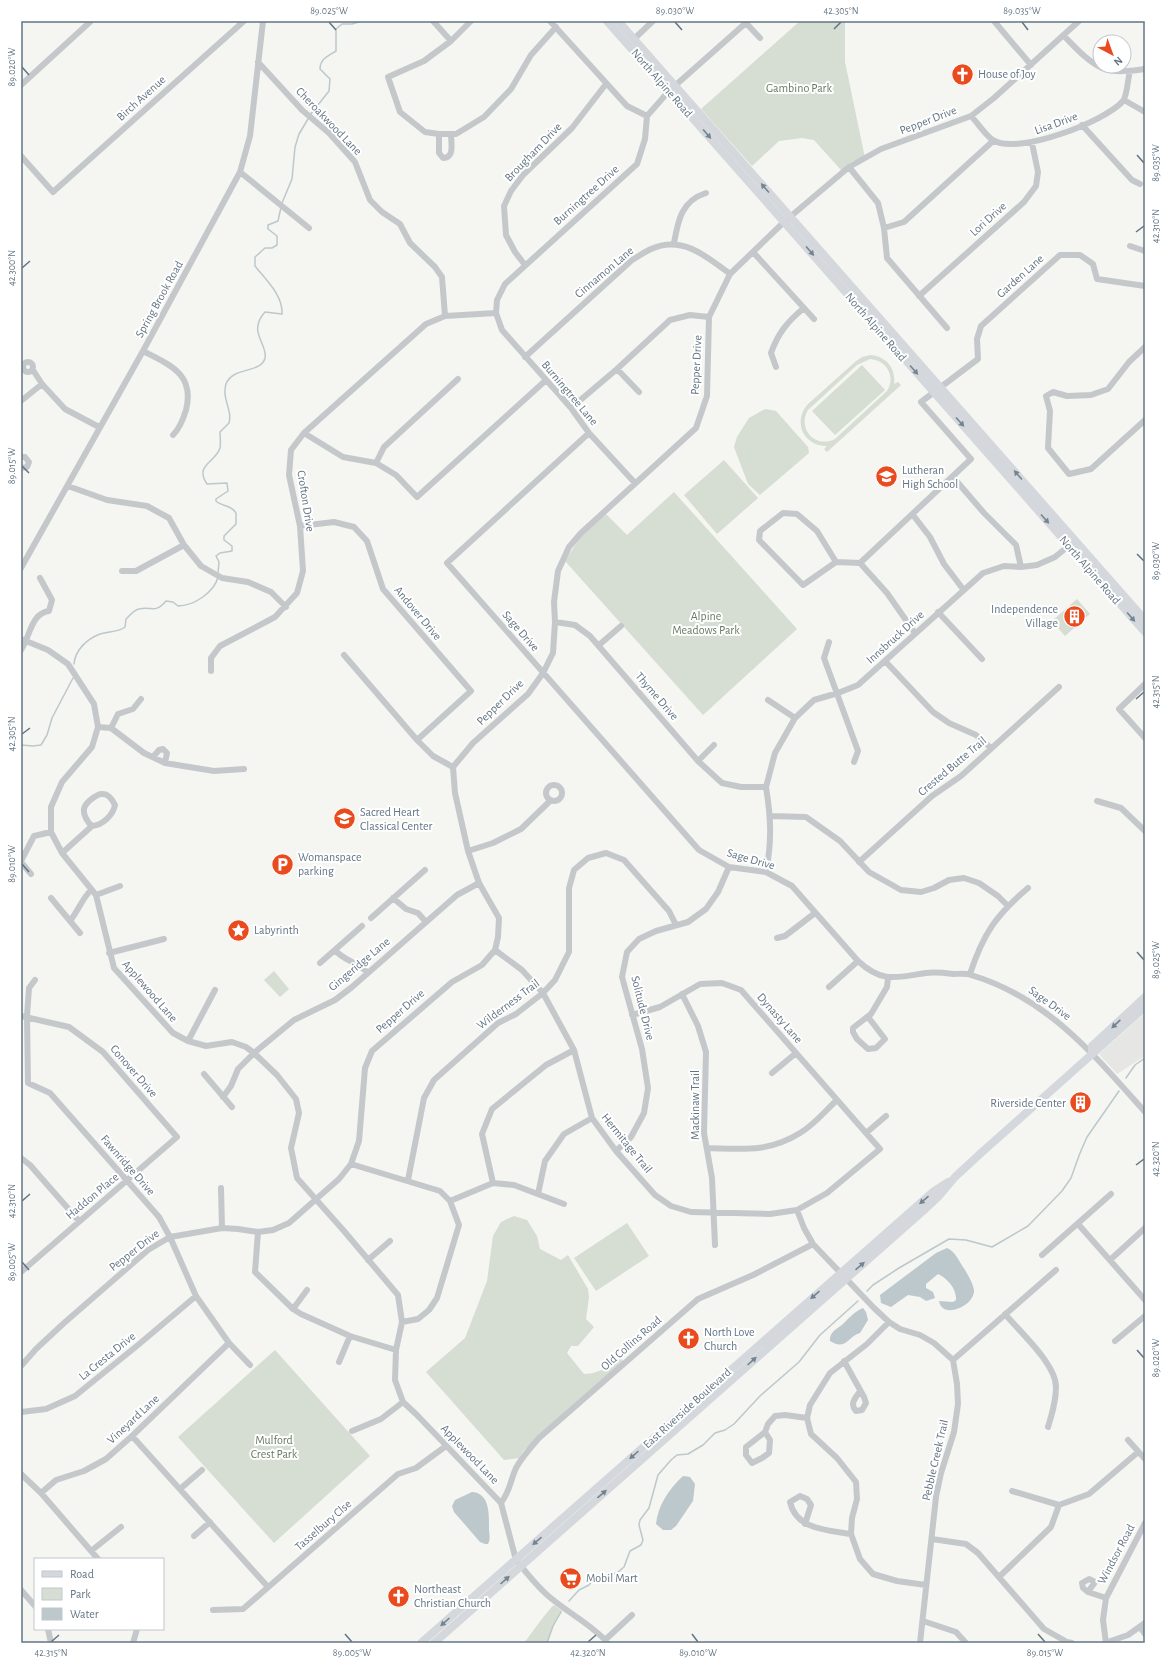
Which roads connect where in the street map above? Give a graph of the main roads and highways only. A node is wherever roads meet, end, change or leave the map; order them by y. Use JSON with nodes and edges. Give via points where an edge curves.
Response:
{"nodes":[{"id":1,"x":607,"y":21,"type":"edge"},
{"id":2,"x":618,"y":21,"type":"edge"},
{"id":3,"x":672,"y":88,"type":"junction"},
{"id":4,"x":1072,"y":543,"type":"junction"},
{"id":5,"x":1145,"y":620,"type":"edge"},
{"id":6,"x":1145,"y":632,"type":"edge"},
{"id":7,"x":1145,"y":997,"type":"edge"},
{"id":8,"x":1145,"y":1007,"type":"edge"},
{"id":9,"x":1092,"y":1052,"type":"junction"},
{"id":10,"x":519,"y":1563,"type":"junction"},
{"id":11,"x":421,"y":1643,"type":"edge"},
{"id":12,"x":434,"y":1643,"type":"edge"}],
"edges":[{"from":1,"to":3,"type":"main road","name":"North Alpine Road"},
{"from":2,"to":3,"type":"main road","name":"North Alpine Road"},
{"from":3,"to":4,"type":"main road","name":"North Alpine Road"},
{"from":4,"to":5,"type":"main road","name":"North Alpine Road"},
{"from":4,"to":6,"type":"main road","name":"North Alpine Road","one_way":true},
{"from":7,"to":9,"type":"main road","name":"East Riverside Boulevard","one_way":true,"via":[[1092,1046]]},
{"from":8,"to":9,"type":"main road","name":"East Riverside Boulevard","via":[[1097,1051]]},
{"from":9,"to":10,"type":"main road","name":"East Riverside Boulevard","via":[[955,1177],[934,1191],[844,1275]]},
{"from":10,"to":11,"type":"main road","name":"East Riverside Boulevard","one_way":true},
{"from":12,"to":10,"type":"main road","name":"East Riverside Boulevard","one_way":true}]}
